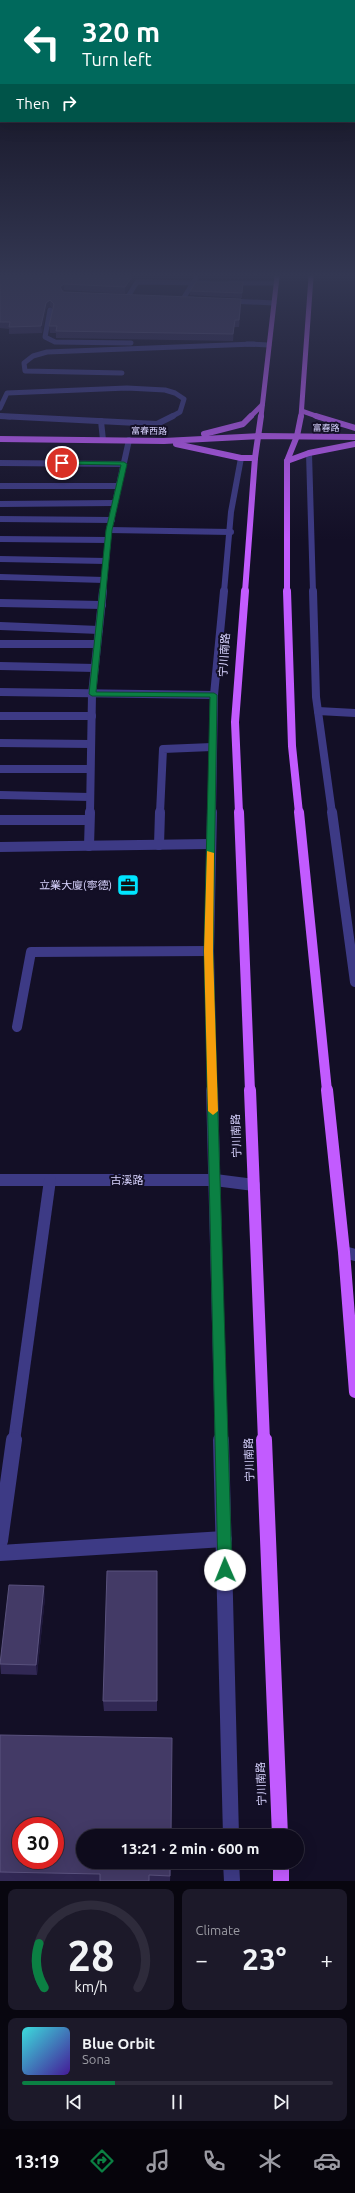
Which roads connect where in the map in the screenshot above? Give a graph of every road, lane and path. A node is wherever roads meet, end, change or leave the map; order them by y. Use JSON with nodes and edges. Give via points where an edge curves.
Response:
{"nodes":[{"id":1,"x":24,"y":365,"type":"edge"},
{"id":2,"x":267,"y":365,"type":"edge"},
{"id":3,"x":305,"y":365,"type":"edge"},
{"id":4,"x":122,"y":373,"type":"dead end"},
{"id":5,"x":262,"y":405,"type":"junction"},
{"id":6,"x":0,"y":408,"type":"edge"},
{"id":7,"x":302,"y":411,"type":"junction"},
{"id":8,"x":0,"y":416,"type":"edge"},
{"id":9,"x":101,"y":421,"type":"junction"},
{"id":10,"x":355,"y":428,"type":"edge"},
{"id":11,"x":259,"y":436,"type":"junction"},
{"id":12,"x":297,"y":436,"type":"junction"},
{"id":13,"x":355,"y":437,"type":"edge"},
{"id":14,"x":0,"y":439,"type":"edge"},
{"id":15,"x":103,"y":440,"type":"junction"},
{"id":16,"x":129,"y":440,"type":"junction"},
{"id":17,"x":164,"y":441,"type":"junction"},
{"id":18,"x":355,"y":444,"type":"edge"},
{"id":19,"x":308,"y":453,"type":"junction"},
{"id":20,"x":241,"y":458,"type":"junction"},
{"id":21,"x":255,"y":458,"type":"junction"},
{"id":22,"x":287,"y":461,"type":"junction"},
{"id":23,"x":0,"y":463,"type":"edge"},
{"id":24,"x":124,"y":464,"type":"junction"},
{"id":25,"x":0,"y":486,"type":"edge"},
{"id":26,"x":119,"y":486,"type":"junction"},
{"id":27,"x":115,"y":503,"type":"junction"},
{"id":28,"x":0,"y":504,"type":"edge"},
{"id":29,"x":0,"y":519,"type":"edge"},
{"id":30,"x":112,"y":520,"type":"junction"},
{"id":31,"x":109,"y":530,"type":"junction"},
{"id":32,"x":231,"y":532,"type":"junction"},
{"id":33,"x":0,"y":539,"type":"edge"},
{"id":34,"x":108,"y":540,"type":"junction"},
{"id":35,"x":0,"y":559,"type":"edge"},
{"id":36,"x":106,"y":561,"type":"junction"},
{"id":37,"x":0,"y":577,"type":"edge"},
{"id":38,"x":104,"y":580,"type":"junction"},
{"id":39,"x":0,"y":602,"type":"edge"},
{"id":40,"x":102,"y":605,"type":"junction"},
{"id":41,"x":0,"y":626,"type":"edge"},
{"id":42,"x":99,"y":630,"type":"junction"},
{"id":43,"x":0,"y":644,"type":"edge"},
{"id":44,"x":98,"y":644,"type":"junction"},
{"id":45,"x":0,"y":666,"type":"edge"},
{"id":46,"x":95,"y":668,"type":"junction"},
{"id":47,"x":0,"y":692,"type":"edge"},
{"id":48,"x":92,"y":694,"type":"junction"},
{"id":49,"x":214,"y":695,"type":"junction"},
{"id":50,"x":318,"y":711,"type":"junction"},
{"id":51,"x":355,"y":713,"type":"edge"},
{"id":52,"x":0,"y":716,"type":"edge"},
{"id":53,"x":92,"y":716,"type":"junction"},
{"id":54,"x":0,"y":743,"type":"edge"},
{"id":55,"x":91,"y":744,"type":"junction"},
{"id":56,"x":212,"y":747,"type":"junction"},
{"id":57,"x":0,"y":769,"type":"edge"},
{"id":58,"x":90,"y":769,"type":"junction"},
{"id":59,"x":0,"y":795,"type":"edge"},
{"id":60,"x":90,"y":797,"type":"junction"},
{"id":61,"x":0,"y":820,"type":"edge"},
{"id":62,"x":89,"y":820,"type":"junction"},
{"id":63,"x":210,"y":844,"type":"junction"},
{"id":64,"x":159,"y":845,"type":"junction"},
{"id":65,"x":89,"y":846,"type":"junction"},
{"id":66,"x":0,"y":847,"type":"edge"},
{"id":67,"x":352,"y":943,"type":"edge"},
{"id":68,"x":209,"y":951,"type":"junction"},
{"id":69,"x":355,"y":982,"type":"edge"},
{"id":70,"x":17,"y":1027,"type":"dead end"},
{"id":71,"x":0,"y":1180,"type":"edge"},
{"id":72,"x":50,"y":1180,"type":"junction"},
{"id":73,"x":215,"y":1180,"type":"junction"},
{"id":74,"x":254,"y":1185,"type":"junction"},
{"id":75,"x":349,"y":1254,"type":"edge"},
{"id":76,"x":355,"y":1392,"type":"edge"},
{"id":77,"x":224,"y":1539,"type":"junction"},
{"id":78,"x":0,"y":1541,"type":"edge"},
{"id":79,"x":0,"y":1553,"type":"edge"},
{"id":80,"x":231,"y":1829,"type":"edge"},
{"id":81,"x":280,"y":1829,"type":"edge"},
{"id":82,"x":231,"y":1869,"type":"edge"},
{"id":83,"x":281,"y":1869,"type":"edge"},
{"id":84,"x":232,"y":1881,"type":"edge"},
{"id":85,"x":281,"y":1881,"type":"edge"}],
"edges":[{"from":1,"to":4,"type":"street","via":[[25,371]]},
{"from":2,"to":5,"type":"main road","name":"宁川南路"},
{"from":3,"to":7,"type":"main road"},
{"from":5,"to":11,"type":"main road","name":"宁川南路"},
{"from":5,"to":17,"type":"main road","via":[[243,424]]},
{"from":6,"to":9,"type":"street","via":[[7,393],[127,388],[165,390],[184,399],[180,412],[157,424]]},
{"from":7,"to":10,"type":"main road"},
{"from":7,"to":12,"type":"main road"},
{"from":8,"to":9,"type":"street"},
{"from":9,"to":15,"type":"street"},
{"from":11,"to":12,"type":"main road","name":"富春西路"},
{"from":11,"to":17,"type":"main road","name":"富春西路"},
{"from":11,"to":21,"type":"main road","name":"宁川南路"},
{"from":12,"to":13,"type":"main road","name":"富春路"},
{"from":12,"to":22,"type":"main road"},
{"from":14,"to":15,"type":"main road","name":"富春西路"},
{"from":15,"to":16,"type":"main road","name":"富春西路"},
{"from":16,"to":17,"type":"main road","name":"富春西路"},
{"from":16,"to":24,"type":"street"},
{"from":17,"to":20,"type":"main road"},
{"from":18,"to":19,"type":"main road"},
{"from":19,"to":22,"type":"main road"},
{"from":19,"to":50,"type":"street"},
{"from":20,"to":21,"type":"main road"},
{"from":20,"to":32,"type":"street","via":[[231,512]]},
{"from":21,"to":74,"type":"main road","name":"宁川南路","via":[[235,722]]},
{"from":22,"to":75,"type":"main road","via":[[286,546],[292,746]]},
{"from":23,"to":24,"type":"street"},
{"from":24,"to":26,"type":"street"},
{"from":25,"to":26,"type":"street"},
{"from":26,"to":27,"type":"street"},
{"from":27,"to":28,"type":"street"},
{"from":27,"to":30,"type":"street"},
{"from":29,"to":30,"type":"street"},
{"from":30,"to":31,"type":"street"},
{"from":31,"to":32,"type":"street"},
{"from":31,"to":34,"type":"street"},
{"from":32,"to":49,"type":"street"},
{"from":33,"to":34,"type":"street"},
{"from":34,"to":36,"type":"street"},
{"from":35,"to":36,"type":"street"},
{"from":36,"to":38,"type":"street"},
{"from":37,"to":38,"type":"street"},
{"from":38,"to":40,"type":"street"},
{"from":39,"to":40,"type":"street"},
{"from":40,"to":42,"type":"street"},
{"from":41,"to":42,"type":"street"},
{"from":42,"to":44,"type":"street"},
{"from":43,"to":44,"type":"street"},
{"from":44,"to":46,"type":"street"},
{"from":45,"to":46,"type":"street"},
{"from":46,"to":48,"type":"street"},
{"from":47,"to":48,"type":"street"},
{"from":48,"to":49,"type":"street"},
{"from":48,"to":53,"type":"street"},
{"from":49,"to":56,"type":"street"},
{"from":50,"to":51,"type":"street"},
{"from":50,"to":67,"type":"street"},
{"from":52,"to":53,"type":"street"},
{"from":53,"to":55,"type":"street"},
{"from":54,"to":55,"type":"street"},
{"from":55,"to":58,"type":"street"},
{"from":56,"to":63,"type":"street"},
{"from":56,"to":64,"type":"street","via":[[163,749]]},
{"from":57,"to":58,"type":"street"},
{"from":58,"to":60,"type":"street"},
{"from":59,"to":60,"type":"street"},
{"from":60,"to":62,"type":"street"},
{"from":61,"to":62,"type":"street"},
{"from":62,"to":65,"type":"street"},
{"from":63,"to":64,"type":"street"},
{"from":63,"to":68,"type":"street"},
{"from":64,"to":65,"type":"street"},
{"from":65,"to":66,"type":"street"},
{"from":67,"to":69,"type":"street"},
{"from":68,"to":70,"type":"street","via":[[32,952]]},
{"from":68,"to":73,"type":"street"},
{"from":71,"to":72,"type":"street","name":"古溪路"},
{"from":72,"to":73,"type":"street","name":"古溪路"},
{"from":72,"to":78,"type":"street"},
{"from":73,"to":74,"type":"street","name":"古溪路"},
{"from":73,"to":77,"type":"street"},
{"from":74,"to":81,"type":"main road","name":"宁川南路"},
{"from":75,"to":76,"type":"main road"},
{"from":77,"to":79,"type":"street"},
{"from":77,"to":80,"type":"street"},
{"from":82,"to":84,"type":"street"},
{"from":83,"to":85,"type":"main road"}]}
